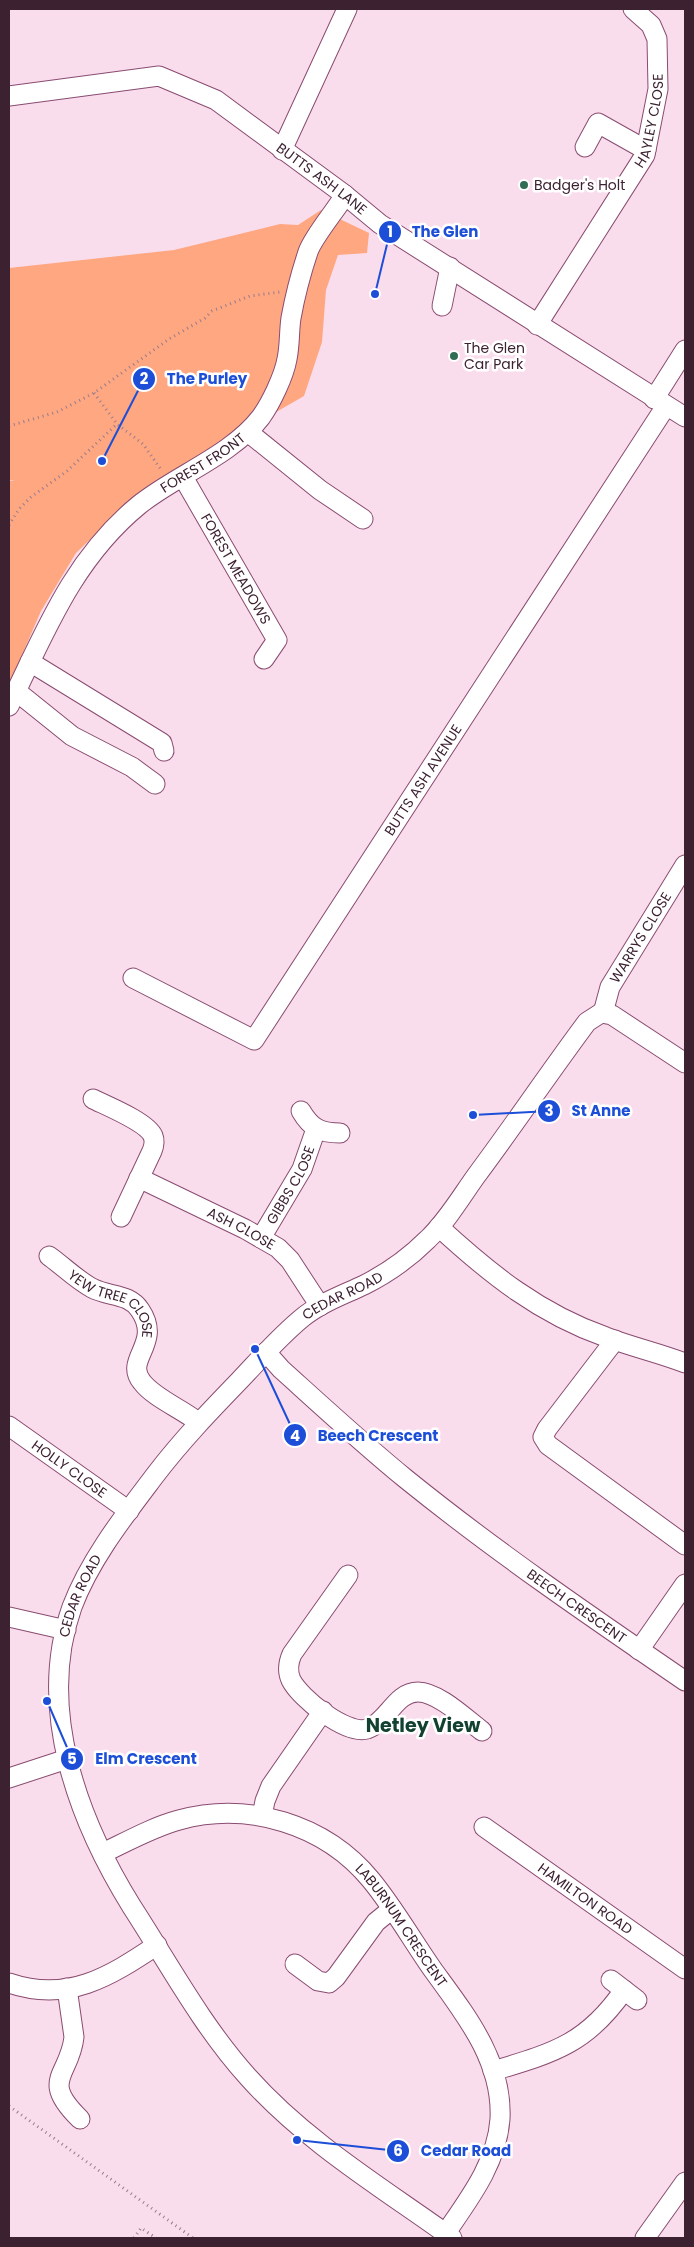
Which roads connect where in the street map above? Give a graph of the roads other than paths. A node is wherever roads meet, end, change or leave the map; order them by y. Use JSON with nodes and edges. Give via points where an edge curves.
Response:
{"nodes":[{"id":1,"x":342,"y":10,"type":"edge"},
{"id":2,"x":635,"y":10,"type":"edge"},
{"id":3,"x":9,"y":96,"type":"edge"},
{"id":4,"x":585,"y":148,"type":"dead end"},
{"id":5,"x":282,"y":150,"type":"junction"},
{"id":6,"x":646,"y":150,"type":"junction"},
{"id":7,"x":345,"y":195,"type":"junction"},
{"id":8,"x":450,"y":267,"type":"junction"},
{"id":9,"x":442,"y":306,"type":"dead end"},
{"id":10,"x":537,"y":325,"type":"junction"},
{"id":11,"x":685,"y":350,"type":"edge"},
{"id":12,"x":660,"y":402,"type":"junction"},
{"id":13,"x":685,"y":417,"type":"edge"},
{"id":14,"x":248,"y":432,"type":"junction"},
{"id":15,"x":177,"y":480,"type":"junction"},
{"id":16,"x":363,"y":519,"type":"dead end"},
{"id":17,"x":264,"y":659,"type":"dead end"},
{"id":18,"x":30,"y":662,"type":"junction"},
{"id":19,"x":12,"y":698,"type":"edge"},
{"id":20,"x":164,"y":750,"type":"dead end"},
{"id":21,"x":155,"y":784,"type":"dead end"},
{"id":22,"x":685,"y":866,"type":"edge"},
{"id":23,"x":133,"y":978,"type":"dead end"},
{"id":24,"x":603,"y":1014,"type":"junction"},
{"id":25,"x":685,"y":1062,"type":"edge"},
{"id":26,"x":93,"y":1099,"type":"dead end"},
{"id":27,"x":301,"y":1111,"type":"dead end"},
{"id":28,"x":316,"y":1129,"type":"junction"},
{"id":29,"x":340,"y":1133,"type":"dead end"},
{"id":30,"x":139,"y":1178,"type":"junction"},
{"id":31,"x":121,"y":1217,"type":"dead end"},
{"id":32,"x":439,"y":1227,"type":"junction"},
{"id":33,"x":261,"y":1238,"type":"junction"},
{"id":34,"x":49,"y":1256,"type":"dead end"},
{"id":35,"x":320,"y":1306,"type":"junction"},
{"id":36,"x":615,"y":1340,"type":"junction"},
{"id":37,"x":266,"y":1352,"type":"junction"},
{"id":38,"x":685,"y":1363,"type":"edge"},
{"id":39,"x":198,"y":1422,"type":"junction"},
{"id":40,"x":9,"y":1426,"type":"edge"},
{"id":41,"x":129,"y":1511,"type":"junction"},
{"id":42,"x":685,"y":1544,"type":"edge"},
{"id":43,"x":348,"y":1574,"type":"dead end"},
{"id":44,"x":685,"y":1584,"type":"edge"},
{"id":45,"x":9,"y":1617,"type":"edge"},
{"id":46,"x":66,"y":1630,"type":"junction"},
{"id":47,"x":639,"y":1650,"type":"junction"},
{"id":48,"x":685,"y":1681,"type":"edge"},
{"id":49,"x":323,"y":1711,"type":"junction"},
{"id":50,"x":482,"y":1731,"type":"dead end"},
{"id":51,"x":67,"y":1759,"type":"junction"},
{"id":52,"x":9,"y":1778,"type":"edge"},
{"id":53,"x":262,"y":1816,"type":"junction"},
{"id":54,"x":484,"y":1827,"type":"dead end"},
{"id":55,"x":103,"y":1853,"type":"junction"},
{"id":56,"x":392,"y":1909,"type":"junction"},
{"id":57,"x":156,"y":1945,"type":"junction"},
{"id":58,"x":295,"y":1964,"type":"dead end"},
{"id":59,"x":685,"y":1970,"type":"edge"},
{"id":60,"x":9,"y":1983,"type":"edge"},
{"id":61,"x":67,"y":1988,"type":"junction"},
{"id":62,"x":624,"y":1990,"type":"dead end"},
{"id":63,"x":493,"y":2071,"type":"junction"},
{"id":64,"x":80,"y":2119,"type":"dead end"},
{"id":65,"x":685,"y":2182,"type":"edge"},
{"id":66,"x":448,"y":2236,"type":"edge"},
{"id":67,"x":645,"y":2238,"type":"edge"}],
"edges":[{"from":1,"to":5,"type":"street"},
{"from":2,"to":6,"type":"street","name":"HAYLEY CLOSE","via":[[651,25],[656,40],[658,89]]},
{"from":3,"to":5,"type":"street","name":"BUTTS ASH LANE","via":[[159,76],[216,100]]},
{"from":4,"to":6,"type":"street","via":[[598,123]]},
{"from":5,"to":7,"type":"street","name":"BUTTS ASH LANE"},
{"from":6,"to":10,"type":"street","name":"HAYLEY CLOSE"},
{"from":7,"to":8,"type":"street","name":"BUTTS ASH LANE","via":[[380,224]]},
{"from":7,"to":14,"type":"street","name":"FOREST FRONT","via":[[309,249],[292,317],[287,361],[272,399]]},
{"from":8,"to":9,"type":"street"},
{"from":8,"to":10,"type":"street","name":"BUTTS ASH LANE"},
{"from":10,"to":12,"type":"street","name":"BUTTS ASH LANE"},
{"from":11,"to":12,"type":"street"},
{"from":12,"to":13,"type":"street","name":"BUTTS ASH LANE"},
{"from":12,"to":23,"type":"street","name":"BUTTS ASH AVENUE","via":[[254,1040]]},
{"from":14,"to":15,"type":"street","name":"FOREST FRONT"},
{"from":14,"to":16,"type":"street","via":[[320,490]]},
{"from":15,"to":17,"type":"street","name":"FOREST MEADOWS","via":[[276,640]]},
{"from":15,"to":18,"type":"street","name":"FOREST FRONT","via":[[137,507],[78,570]]},
{"from":18,"to":19,"type":"street","name":"FOREST FRONT"},
{"from":18,"to":20,"type":"street","via":[[162,743]]},
{"from":19,"to":21,"type":"street","via":[[79,740],[104,750]]},
{"from":22,"to":24,"type":"street","name":"WARRYS CLOSE","via":[[610,987]]},
{"from":24,"to":25,"type":"street","via":[[617,1018]]},
{"from":24,"to":32,"type":"street","name":"CEDAR ROAD","via":[[587,1022]]},
{"from":26,"to":30,"type":"street","via":[[144,1126],[153,1136],[152,1151]]},
{"from":27,"to":28,"type":"street","name":"GIBBS CLOSE","via":[[306,1121]]},
{"from":28,"to":29,"type":"street","name":"GIBBS CLOSE"},
{"from":28,"to":33,"type":"street","name":"GIBBS CLOSE","via":[[302,1168]]},
{"from":30,"to":31,"type":"street"},
{"from":30,"to":33,"type":"street","name":"ASH CLOSE"},
{"from":32,"to":35,"type":"street","name":"CEDAR ROAD","via":[[399,1264]]},
{"from":32,"to":36,"type":"street","via":[[499,1280],[529,1301],[575,1325]]},
{"from":33,"to":35,"type":"street","name":"ASH CLOSE","via":[[290,1260]]},
{"from":34,"to":39,"type":"street","name":"YEW TREE CLOSE","via":[[93,1288],[124,1297],[136,1305],[148,1332],[146,1345],[136,1364],[138,1376],[151,1390]]},
{"from":35,"to":37,"type":"street","name":"CEDAR ROAD"},
{"from":36,"to":38,"type":"street"},
{"from":36,"to":42,"type":"street","via":[[544,1437],[548,1445]]},
{"from":37,"to":39,"type":"street","name":"CEDAR ROAD"},
{"from":37,"to":47,"type":"street","name":"BEECH CRESCENT","via":[[406,1479],[546,1586]]},
{"from":39,"to":41,"type":"street","name":"CEDAR ROAD"},
{"from":40,"to":41,"type":"street","name":"HOLLY CLOSE"},
{"from":41,"to":46,"type":"street","name":"CEDAR ROAD","via":[[87,1575],[72,1606]]},
{"from":43,"to":49,"type":"street","via":[[296,1646],[289,1662],[290,1678],[301,1695]]},
{"from":44,"to":47,"type":"street"},
{"from":45,"to":46,"type":"street"},
{"from":46,"to":51,"type":"street","name":"CEDAR ROAD","via":[[59,1708]]},
{"from":47,"to":48,"type":"street","name":"BEECH CRESCENT"},
{"from":49,"to":50,"type":"street","via":[[350,1729],[365,1729],[381,1721],[404,1696],[417,1692],[437,1698]]},
{"from":49,"to":53,"type":"street","via":[[271,1786]]},
{"from":51,"to":52,"type":"street"},
{"from":51,"to":55,"type":"street","name":"CEDAR ROAD","via":[[83,1808]]},
{"from":53,"to":55,"type":"street","name":"LABURNUM CRESCENT","via":[[228,1813],[194,1816],[157,1828]]},
{"from":53,"to":56,"type":"street","name":"LABURNUM CRESCENT","via":[[300,1827],[335,1847],[371,1880]]},
{"from":54,"to":59,"type":"street","name":"HAMILTON ROAD"},
{"from":55,"to":57,"type":"street","name":"CEDAR ROAD"},
{"from":56,"to":58,"type":"street","via":[[376,1922],[329,1983],[318,1981]]},
{"from":56,"to":63,"type":"street","name":"LABURNUM CRESCENT","via":[[481,2041]]},
{"from":57,"to":61,"type":"street","via":[[102,1979]]},
{"from":57,"to":66,"type":"street","name":"CEDAR ROAD","via":[[220,2041],[276,2106],[314,2141]]},
{"from":60,"to":61,"type":"street","via":[[36,1989]]},
{"from":61,"to":64,"type":"street","via":[[74,2037],[58,2083],[66,2104]]},
{"from":62,"to":63,"type":"street","via":[[601,2020],[578,2039],[552,2052]]},
{"from":63,"to":66,"type":"street","name":"LABURNUM CRESCENT","via":[[499,2105],[498,2135],[481,2179]]},
{"from":65,"to":67,"type":"street"}]}
